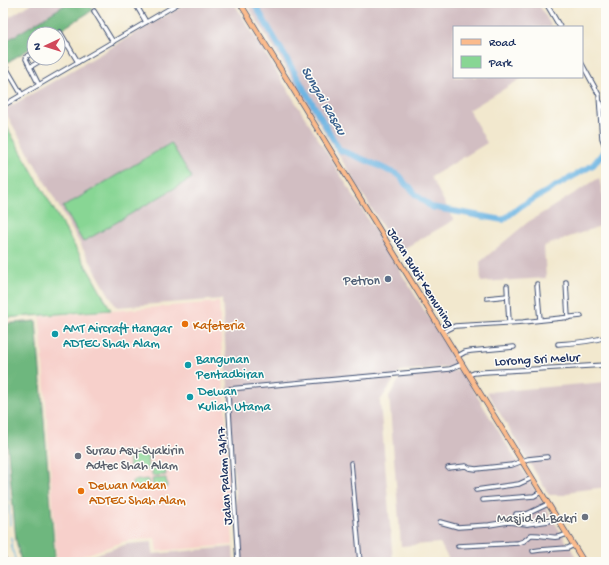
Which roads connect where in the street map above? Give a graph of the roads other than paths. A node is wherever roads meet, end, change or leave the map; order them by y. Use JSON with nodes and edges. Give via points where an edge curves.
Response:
{"nodes":[{"id":1,"x":135,"y":3,"type":"edge"},
{"id":2,"x":179,"y":3,"type":"edge"},
{"id":3,"x":240,"y":3,"type":"edge"},
{"id":4,"x":546,"y":3,"type":"edge"},
{"id":5,"x":94,"y":11,"type":"dead end"},
{"id":6,"x":146,"y":22,"type":"junction"},
{"id":7,"x":559,"y":26,"type":"edge"},
{"id":8,"x":66,"y":41,"type":"edge"},
{"id":9,"x":113,"y":42,"type":"junction"},
{"id":10,"x":68,"y":44,"type":"joint"},
{"id":11,"x":78,"y":62,"type":"junction"},
{"id":12,"x":6,"y":66,"type":"dead end"},
{"id":13,"x":583,"y":66,"type":"edge"},
{"id":14,"x":30,"y":67,"type":"edge"},
{"id":15,"x":39,"y":85,"type":"junction"},
{"id":16,"x":22,"y":95,"type":"junction"},
{"id":17,"x":600,"y":100,"type":"junction"},
{"id":18,"x":6,"y":104,"type":"dead end"},
{"id":19,"x":606,"y":115,"type":"edge"},
{"id":20,"x":606,"y":149,"type":"edge"},
{"id":21,"x":566,"y":282,"type":"dead end"},
{"id":22,"x":537,"y":284,"type":"dead end"},
{"id":23,"x":507,"y":286,"type":"dead end"},
{"id":24,"x":508,"y":296,"type":"junction"},
{"id":25,"x":487,"y":298,"type":"dead end"},
{"id":26,"x":581,"y":316,"type":"dead end"},
{"id":27,"x":568,"y":318,"type":"junction"},
{"id":28,"x":540,"y":320,"type":"junction"},
{"id":29,"x":509,"y":322,"type":"junction"},
{"id":30,"x":443,"y":332,"type":"junction"},
{"id":31,"x":606,"y":337,"type":"edge"},
{"id":32,"x":558,"y":344,"type":"dead end"},
{"id":33,"x":514,"y":347,"type":"dead end"},
{"id":34,"x":458,"y":356,"type":"junction"},
{"id":35,"x":462,"y":364,"type":"junction"},
{"id":36,"x":606,"y":364,"type":"edge"},
{"id":37,"x":469,"y":375,"type":"junction"},
{"id":38,"x":547,"y":457,"type":"dead end"},
{"id":39,"x":522,"y":460,"type":"junction"},
{"id":40,"x":351,"y":463,"type":"dead end"},
{"id":41,"x":448,"y":468,"type":"dead end"},
{"id":42,"x":532,"y":478,"type":"junction"},
{"id":43,"x":476,"y":490,"type":"dead end"},
{"id":44,"x":541,"y":492,"type":"junction"},
{"id":45,"x":483,"y":500,"type":"dead end"},
{"id":46,"x":548,"y":504,"type":"junction"},
{"id":47,"x":516,"y":514,"type":"dead end"},
{"id":48,"x":527,"y":514,"type":"junction"},
{"id":49,"x":556,"y":517,"type":"junction"},
{"id":50,"x":440,"y":522,"type":"dead end"},
{"id":51,"x":527,"y":524,"type":"junction"},
{"id":52,"x":567,"y":534,"type":"junction"},
{"id":53,"x":574,"y":545,"type":"junction"},
{"id":54,"x":458,"y":546,"type":"dead end"},
{"id":55,"x":533,"y":551,"type":"dead end"},
{"id":56,"x":3,"y":557,"type":"edge"},
{"id":57,"x":4,"y":562,"type":"edge"},
{"id":58,"x":238,"y":562,"type":"edge"},
{"id":59,"x":360,"y":562,"type":"edge"},
{"id":60,"x":584,"y":562,"type":"edge"}],
"edges":[{"from":1,"to":6,"type":"street"},
{"from":2,"to":6,"type":"street"},
{"from":3,"to":30,"type":"main road","name":"Jalan Bukit Kemuning"},
{"from":4,"to":7,"type":"street"},
{"from":5,"to":9,"type":"street"},
{"from":6,"to":9,"type":"street"},
{"from":8,"to":10,"type":"street"},
{"from":9,"to":11,"type":"street"},
{"from":10,"to":11,"type":"street"},
{"from":11,"to":15,"type":"street"},
{"from":12,"to":16,"type":"street"},
{"from":13,"to":17,"type":"street"},
{"from":14,"to":15,"type":"street"},
{"from":15,"to":16,"type":"street"},
{"from":16,"to":18,"type":"street"},
{"from":17,"to":19,"type":"street"},
{"from":17,"to":20,"type":"street","via":[[602,138]]},
{"from":21,"to":27,"type":"street"},
{"from":22,"to":28,"type":"street"},
{"from":23,"to":24,"type":"street"},
{"from":24,"to":25,"type":"street"},
{"from":24,"to":29,"type":"street"},
{"from":26,"to":27,"type":"street"},
{"from":27,"to":28,"type":"street"},
{"from":28,"to":29,"type":"street"},
{"from":29,"to":30,"type":"street","via":[[455,326]]},
{"from":30,"to":34,"type":"main road","name":"Jalan Bukit Kemuning"},
{"from":31,"to":32,"type":"street","via":[[581,343]]},
{"from":33,"to":34,"type":"street","via":[[471,351]]},
{"from":34,"to":35,"type":"main road","name":"Jalan Bukit Kemuning"},
{"from":35,"to":37,"type":"main road","name":"Jalan Bukit Kemuning"},
{"from":35,"to":58,"type":"street","name":"Jalan Palam 34/17","via":[[450,370],[229,389]]},
{"from":36,"to":37,"type":"street","name":"Lorong Sri Melur"},
{"from":37,"to":39,"type":"main road","name":"Jalan Bukit Kemuning"},
{"from":38,"to":39,"type":"street"},
{"from":39,"to":41,"type":"street","via":[[512,465]]},
{"from":39,"to":42,"type":"main road","name":"Jalan Bukit Kemuning"},
{"from":40,"to":59,"type":"street"},
{"from":42,"to":43,"type":"street","via":[[519,484]]},
{"from":42,"to":44,"type":"main road","name":"Jalan Bukit Kemuning"},
{"from":44,"to":45,"type":"street","via":[[534,496]]},
{"from":44,"to":46,"type":"main road","name":"Jalan Bukit Kemuning"},
{"from":46,"to":48,"type":"street"},
{"from":46,"to":49,"type":"main road","name":"Jalan Bukit Kemuning"},
{"from":47,"to":48,"type":"street"},
{"from":48,"to":51,"type":"street"},
{"from":49,"to":51,"type":"street","via":[[549,521]]},
{"from":49,"to":52,"type":"main road","name":"Jalan Bukit Kemuning"},
{"from":50,"to":51,"type":"street","via":[[458,527],[508,522]]},
{"from":52,"to":53,"type":"main road","name":"Jalan Bukit Kemuning"},
{"from":52,"to":54,"type":"street","via":[[561,537],[545,537],[538,534],[518,542]]},
{"from":53,"to":55,"type":"street","via":[[568,548]]},
{"from":53,"to":60,"type":"main road","name":"Jalan Bukit Kemuning"},
{"from":56,"to":57,"type":"main road"}]}
